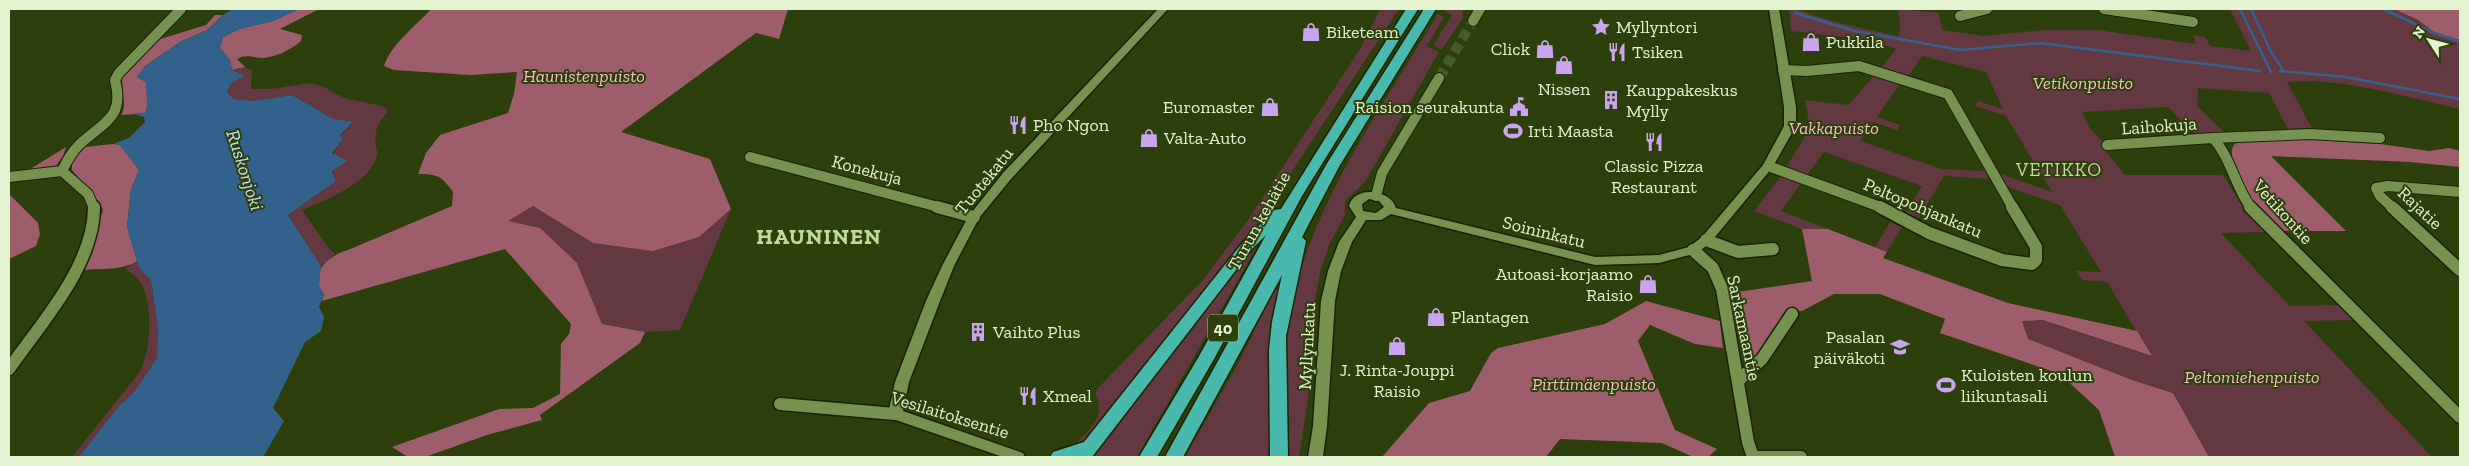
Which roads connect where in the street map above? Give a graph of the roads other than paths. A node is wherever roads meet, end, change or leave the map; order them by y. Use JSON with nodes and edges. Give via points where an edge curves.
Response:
{"nodes":[{"id":1,"x":181,"y":9,"type":"edge"},
{"id":2,"x":1163,"y":9,"type":"edge"},
{"id":3,"x":1412,"y":9,"type":"edge"},
{"id":4,"x":1430,"y":9,"type":"edge"},
{"id":5,"x":1480,"y":9,"type":"edge"},
{"id":6,"x":1774,"y":9,"type":"edge"},
{"id":7,"x":1987,"y":9,"type":"edge"},
{"id":8,"x":2104,"y":9,"type":"edge"},
{"id":9,"x":1960,"y":16,"type":"dead end"},
{"id":10,"x":1473,"y":21,"type":"tunnel mouth"},
{"id":11,"x":2193,"y":22,"type":"dead end"},
{"id":12,"x":1783,"y":70,"type":"junction"},
{"id":13,"x":1439,"y":78,"type":"tunnel mouth"},
{"id":14,"x":2213,"y":138,"type":"junction"},
{"id":15,"x":2380,"y":138,"type":"dead end"},
{"id":16,"x":2108,"y":145,"type":"dead end"},
{"id":17,"x":750,"y":156,"type":"dead end"},
{"id":18,"x":1768,"y":166,"type":"junction"},
{"id":19,"x":62,"y":171,"type":"junction"},
{"id":20,"x":9,"y":177,"type":"edge"},
{"id":21,"x":2460,"y":192,"type":"edge"},
{"id":22,"x":1295,"y":196,"type":"junction"},
{"id":23,"x":1376,"y":196,"type":"junction"},
{"id":24,"x":1389,"y":210,"type":"junction"},
{"id":25,"x":1363,"y":215,"type":"junction"},
{"id":26,"x":974,"y":217,"type":"junction"},
{"id":27,"x":1302,"y":220,"type":"junction"},
{"id":28,"x":1706,"y":240,"type":"junction"},
{"id":29,"x":1773,"y":249,"type":"dead end"},
{"id":30,"x":1693,"y":250,"type":"junction"},
{"id":31,"x":2460,"y":270,"type":"edge"},
{"id":32,"x":1792,"y":314,"type":"dead end"},
{"id":33,"x":9,"y":369,"type":"edge"},
{"id":34,"x":1738,"y":381,"type":"junction"},
{"id":35,"x":780,"y":404,"type":"dead end"},
{"id":36,"x":895,"y":414,"type":"junction"},
{"id":37,"x":2460,"y":416,"type":"edge"},
{"id":38,"x":1087,"y":452,"type":"edge"},
{"id":39,"x":1018,"y":457,"type":"edge"},
{"id":40,"x":1058,"y":457,"type":"edge"},
{"id":41,"x":1148,"y":457,"type":"edge"},
{"id":42,"x":1174,"y":457,"type":"edge"},
{"id":43,"x":1279,"y":457,"type":"edge"},
{"id":44,"x":1314,"y":457,"type":"edge"},
{"id":45,"x":1753,"y":457,"type":"edge"},
{"id":46,"x":1801,"y":457,"type":"edge"}],
"edges":[{"from":1,"to":19,"type":"street","via":[[119,73],[115,80],[118,108],[71,154]]},
{"from":2,"to":26,"type":"street","name":"Tuotekatu","via":[[1007,176]]},
{"from":3,"to":22,"type":"highway","name":"Turun kehätie","number":"40"},
{"from":4,"to":27,"type":"highway","number":"40"},
{"from":5,"to":10,"type":"street"},
{"from":6,"to":12,"type":"street"},
{"from":7,"to":9,"type":"street"},
{"from":8,"to":11,"type":"street"},
{"from":12,"to":18,"type":"street","via":[[1790,126]]},
{"from":12,"to":18,"type":"street","name":"Peltopohjankatu","via":[[1859,66],[1948,94],[2036,247],[2036,260],[2032,264],[2024,264],[2002,260],[1920,230],[1882,208]]},
{"from":13,"to":23,"type":"street","via":[[1382,173]]},
{"from":14,"to":15,"type":"street","via":[[2310,134]]},
{"from":14,"to":16,"type":"street","name":"Laihokuja"},
{"from":14,"to":37,"type":"street","name":"Vetikontie","via":[[2223,149],[2239,192],[2252,210]]},
{"from":17,"to":26,"type":"street","name":"Konekuja"},
{"from":18,"to":28,"type":"street"},
{"from":19,"to":20,"type":"street"},
{"from":19,"to":33,"type":"street","via":[[88,194],[94,214],[91,233],[78,270]]},
{"from":21,"to":31,"type":"street","name":"Rajatie","via":[[2388,186],[2376,188],[2380,196]]},
{"from":22,"to":38,"type":"highway","via":[[1248,245]]},
{"from":22,"to":41,"type":"highway","name":"Turun kehätie","number":"40"},
{"from":23,"to":24,"type":"street","via":[[1388,203]]},
{"from":23,"to":25,"type":"street","via":[[1366,196],[1356,202],[1356,209]]},
{"from":24,"to":25,"type":"street","via":[[1378,217]]},
{"from":24,"to":30,"type":"street","name":"Soininkatu","via":[[1584,260],[1659,258]]},
{"from":25,"to":44,"type":"street","name":"Myllynkatu","via":[[1344,244],[1327,299],[1322,414]]},
{"from":26,"to":36,"type":"street","name":"Tuotekatu","via":[[948,266],[917,340]]},
{"from":27,"to":42,"type":"highway","number":"40"},
{"from":27,"to":43,"type":"highway","via":[[1278,329]]},
{"from":28,"to":29,"type":"street","via":[[1738,252]]},
{"from":28,"to":30,"type":"street"},
{"from":30,"to":34,"type":"street","name":"Sarkamaantie","via":[[1713,268],[1720,284]]},
{"from":32,"to":34,"type":"street","via":[[1762,359]]},
{"from":34,"to":45,"type":"street","name":"Sarkamaantie"},
{"from":35,"to":36,"type":"street","name":"Vesilaitoksentie"},
{"from":36,"to":39,"type":"street","name":"Vesilaitoksentie"},
{"from":38,"to":40,"type":"highway"},
{"from":45,"to":46,"type":"street"}]}
